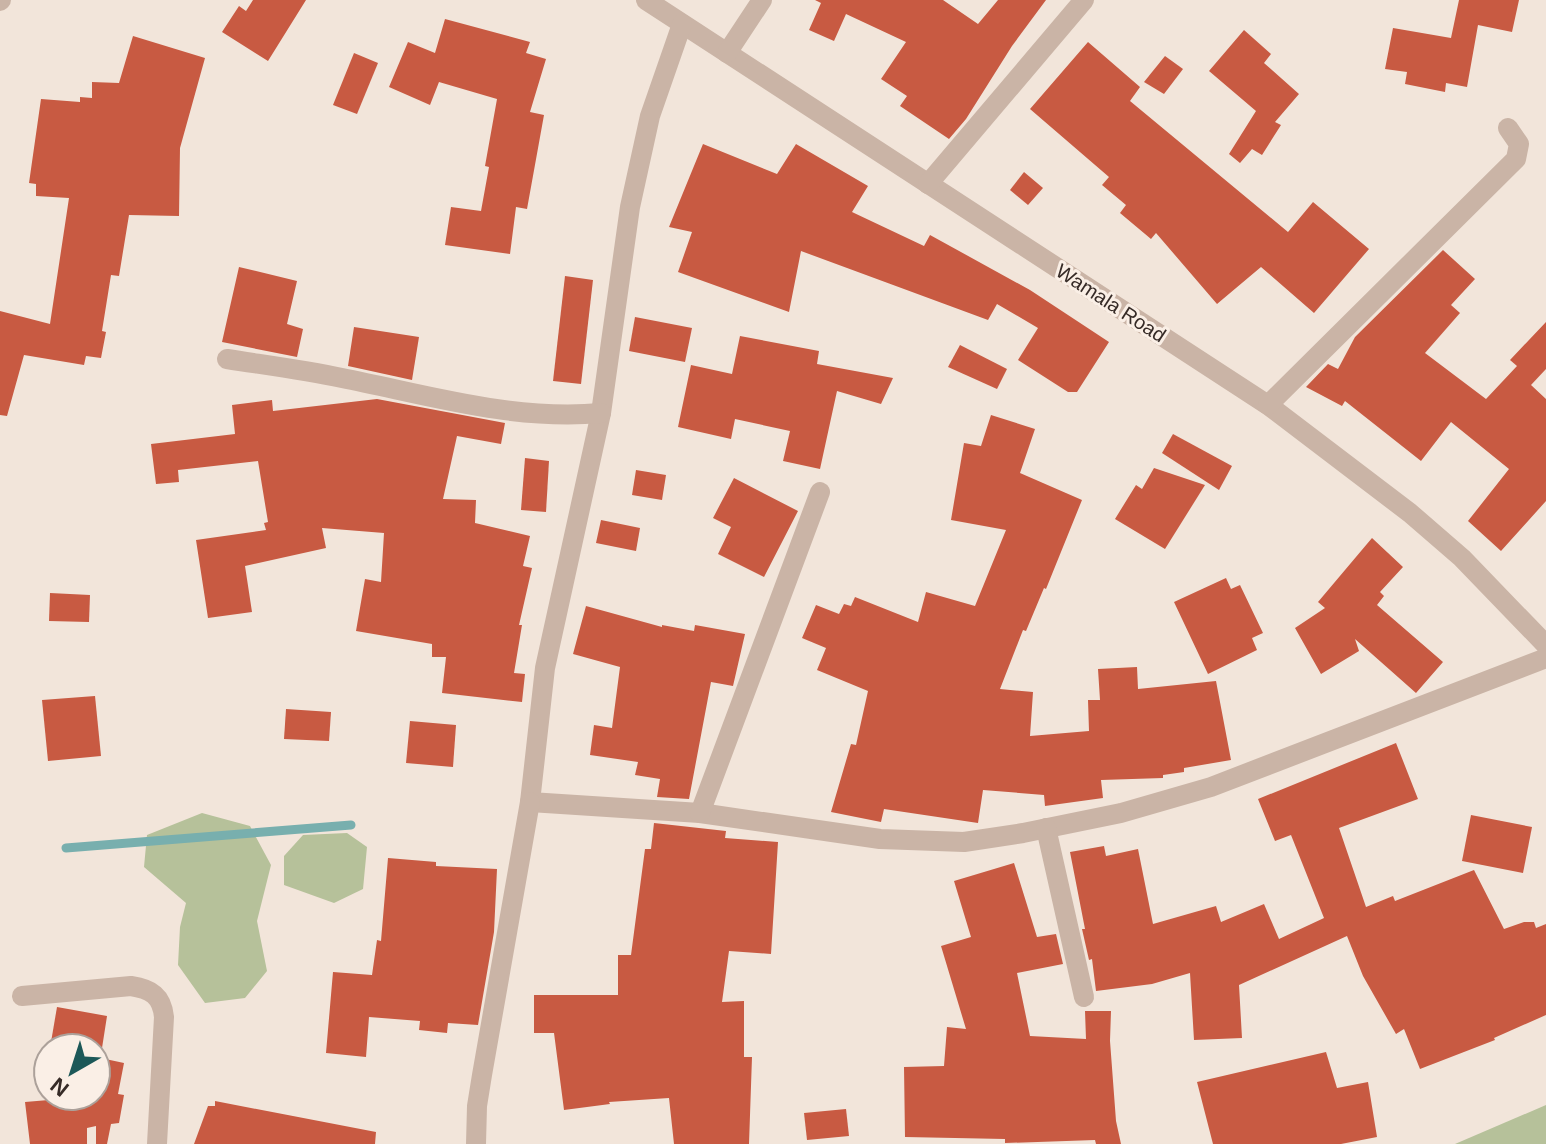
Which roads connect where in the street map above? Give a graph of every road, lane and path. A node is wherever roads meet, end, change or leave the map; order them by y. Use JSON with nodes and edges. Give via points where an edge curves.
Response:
{"nodes":[{"id":1,"x":646,"y":0,"type":"edge"},
{"id":2,"x":762,"y":0,"type":"edge"},
{"id":3,"x":1084,"y":0,"type":"edge"},
{"id":4,"x":682,"y":24,"type":"junction"},
{"id":5,"x":727,"y":53,"type":"junction"},
{"id":6,"x":1508,"y":128,"type":"dead end"},
{"id":7,"x":928,"y":184,"type":"junction"},
{"id":8,"x":227,"y":359,"type":"dead end"},
{"id":9,"x":1268,"y":405,"type":"junction"},
{"id":10,"x":601,"y":413,"type":"junction"},
{"id":11,"x":820,"y":492,"type":"dead end"},
{"id":12,"x":1546,"y":645,"type":"edge"},
{"id":13,"x":1546,"y":658,"type":"edge"},
{"id":14,"x":530,"y":802,"type":"junction"},
{"id":15,"x":700,"y":813,"type":"junction"},
{"id":16,"x":1046,"y":828,"type":"junction"},
{"id":17,"x":22,"y":996,"type":"dead end"},
{"id":18,"x":1084,"y":997,"type":"dead end"},
{"id":19,"x":157,"y":1144,"type":"edge"},
{"id":20,"x":476,"y":1144,"type":"edge"}],
"edges":[{"from":1,"to":4,"type":"street","name":"Wamala Road"},
{"from":2,"to":5,"type":"street"},
{"from":3,"to":7,"type":"street"},
{"from":4,"to":5,"type":"street","name":"Wamala Road"},
{"from":4,"to":10,"type":"street","via":[[639,160]]},
{"from":5,"to":7,"type":"street","name":"Wamala Road"},
{"from":6,"to":9,"type":"street","via":[[1519,144],[1516,159]]},
{"from":7,"to":9,"type":"street","name":"Wamala Road"},
{"from":8,"to":10,"type":"street","via":[[519,413]]},
{"from":9,"to":12,"type":"street","name":"Wamala Road","via":[[1452,549]]},
{"from":10,"to":14,"type":"street","via":[[553,627]]},
{"from":11,"to":15,"type":"street"},
{"from":13,"to":16,"type":"street","via":[[1211,787]]},
{"from":14,"to":15,"type":"street"},
{"from":14,"to":20,"type":"street","via":[[477,1106]]},
{"from":15,"to":16,"type":"street","via":[[923,841],[964,842]]},
{"from":16,"to":18,"type":"street"},
{"from":17,"to":19,"type":"street","via":[[131,986],[157,995],[164,1017]]}]}
